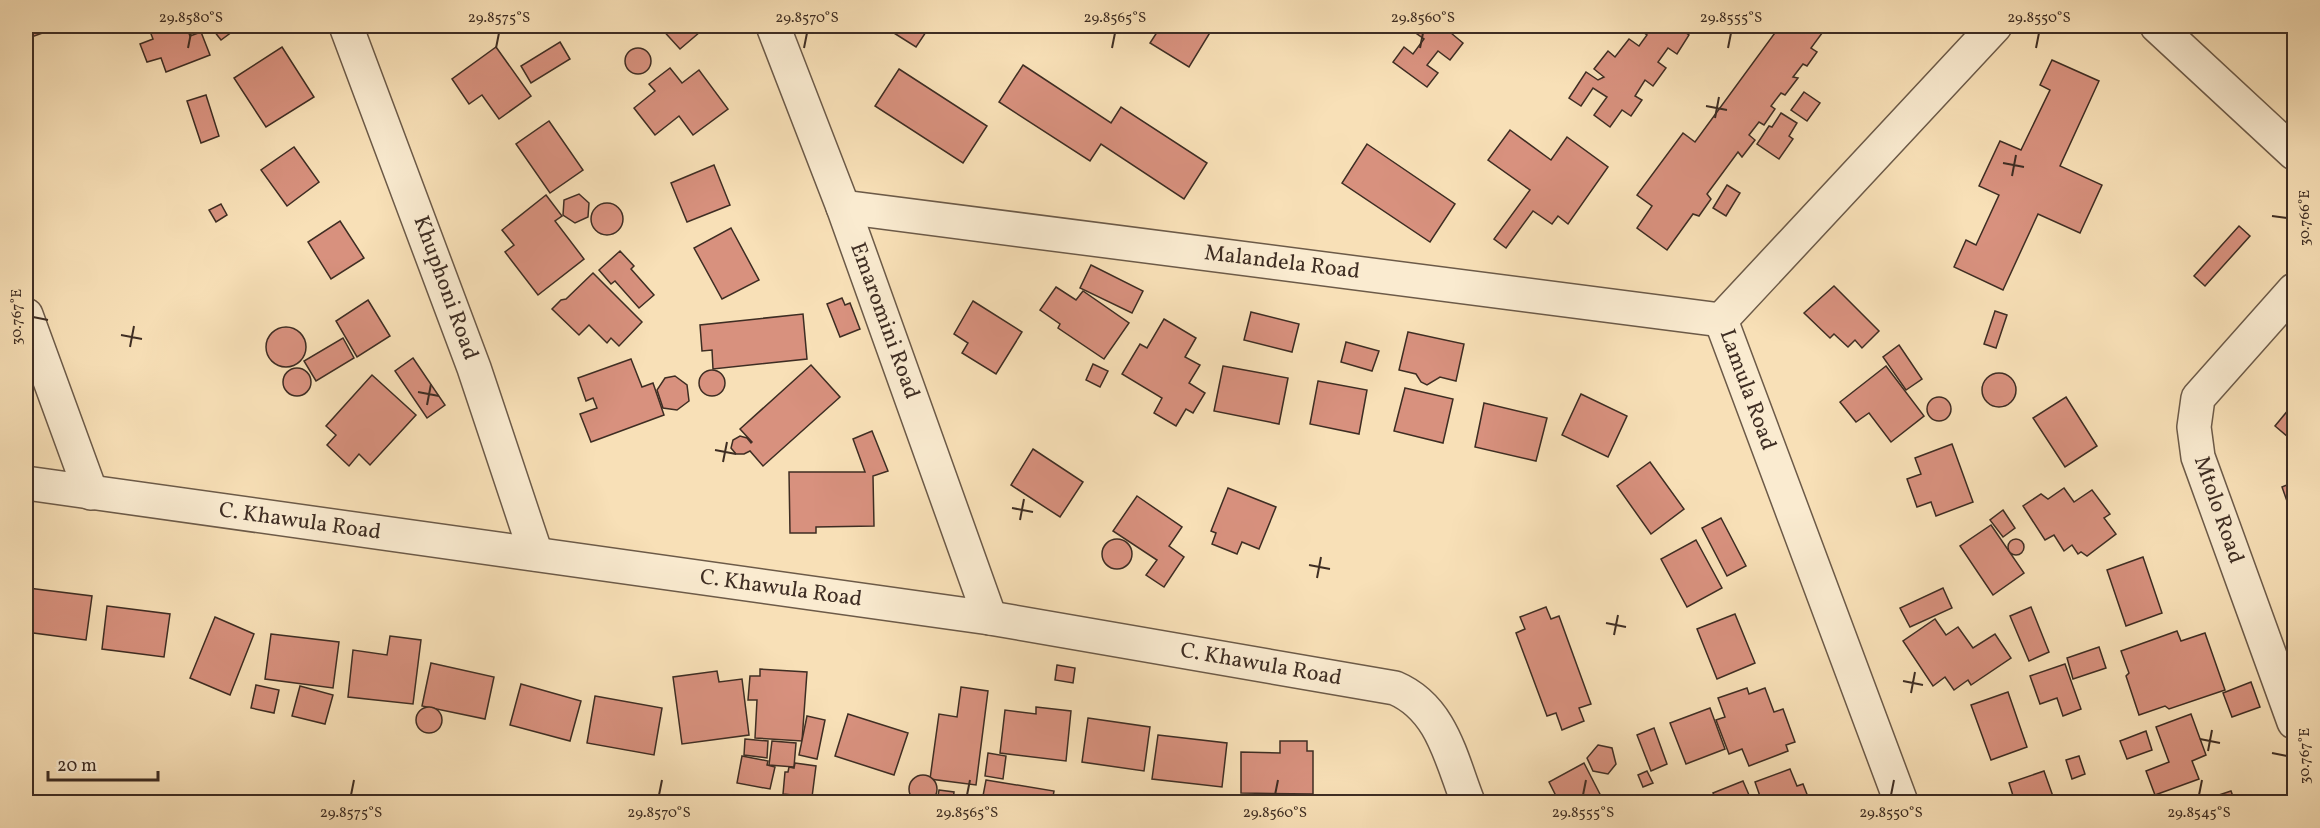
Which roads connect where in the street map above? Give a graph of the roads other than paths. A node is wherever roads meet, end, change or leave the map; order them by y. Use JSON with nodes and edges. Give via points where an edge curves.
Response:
{"nodes":[{"id":1,"x":346,"y":26,"type":"edge"},
{"id":2,"x":773,"y":26,"type":"edge"},
{"id":3,"x":1995,"y":26,"type":"edge"},
{"id":4,"x":2157,"y":26,"type":"edge"},
{"id":5,"x":2295,"y":153,"type":"edge"},
{"id":6,"x":843,"y":207,"type":"junction"},
{"id":7,"x":2295,"y":290,"type":"edge"},
{"id":8,"x":26,"y":315,"type":"edge"},
{"id":9,"x":1721,"y":320,"type":"junction"},
{"id":10,"x":26,"y":483,"type":"edge"},
{"id":11,"x":91,"y":494,"type":"junction"},
{"id":12,"x":536,"y":554,"type":"junction"},
{"id":13,"x":990,"y":618,"type":"junction"},
{"id":14,"x":2295,"y":722,"type":"edge"},
{"id":15,"x":1468,"y":802,"type":"edge"},
{"id":16,"x":1901,"y":802,"type":"edge"}],
"edges":[{"from":1,"to":12,"type":"street","name":"Khuphoni Road","via":[[474,368]]},
{"from":2,"to":6,"type":"street","name":"Emaromini Road"},
{"from":3,"to":9,"type":"street","name":"Lamula Road"},
{"from":4,"to":5,"type":"street"},
{"from":6,"to":9,"type":"street","name":"Malandela Road"},
{"from":6,"to":13,"type":"street","name":"Emaromini Road"},
{"from":7,"to":14,"type":"street","name":"Mtolo Road","via":[[2198,398],[2194,427],[2198,457]]},
{"from":8,"to":11,"type":"street"},
{"from":9,"to":16,"type":"street","name":"Lamula Road"},
{"from":10,"to":11,"type":"street","name":"C. Khawula Road"},
{"from":11,"to":12,"type":"street","name":"C. Khawula Road"},
{"from":12,"to":13,"type":"street","name":"C. Khawula Road"},
{"from":13,"to":15,"type":"street","name":"C. Khawula Road","via":[[1395,688],[1425,707],[1438,727]]}]}
